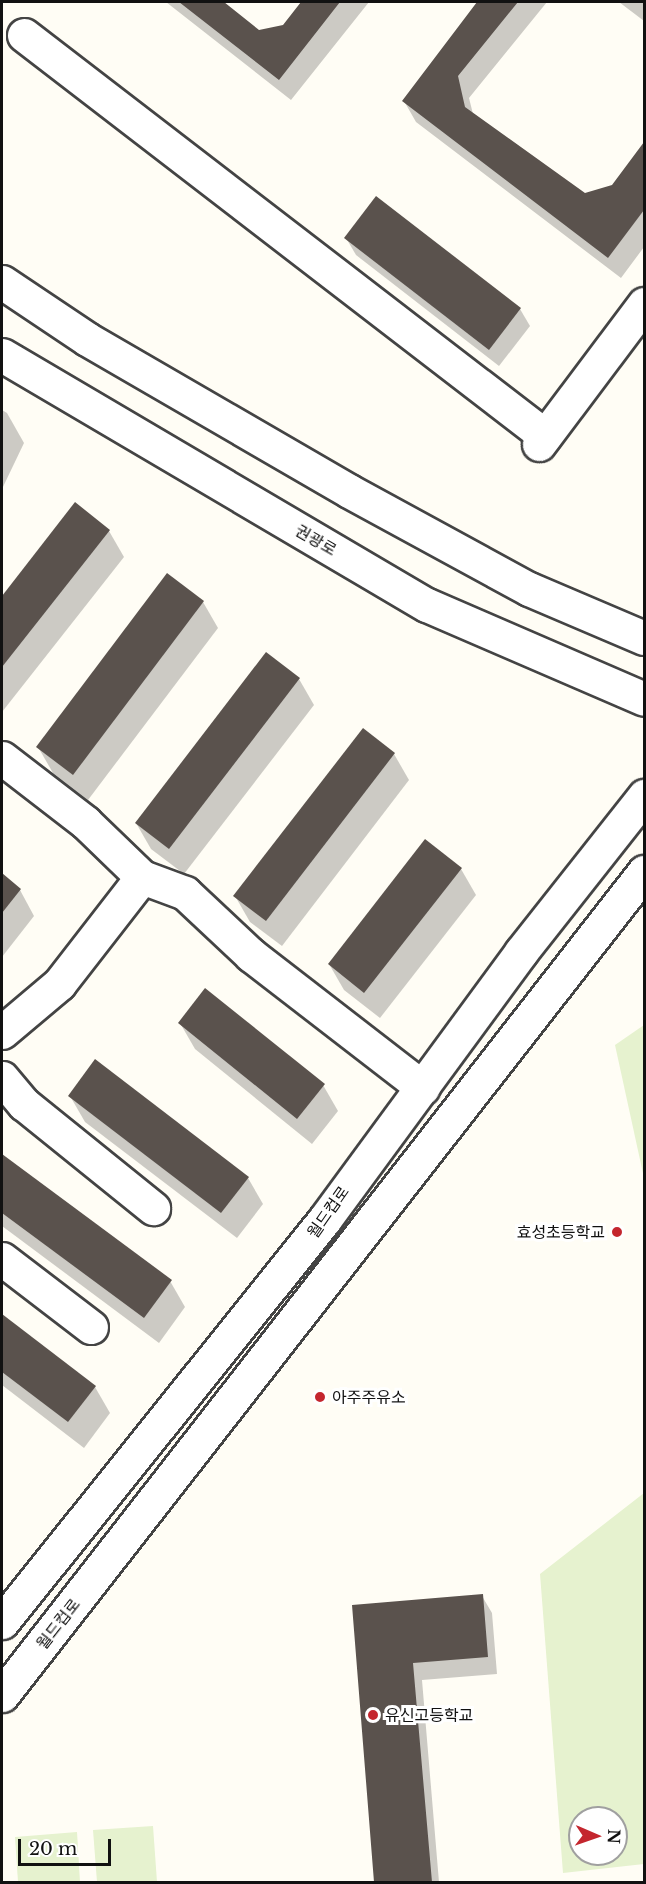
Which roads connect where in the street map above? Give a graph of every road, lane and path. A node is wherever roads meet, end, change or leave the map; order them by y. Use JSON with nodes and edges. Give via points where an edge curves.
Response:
{"nodes":[{"id":1,"x":24,"y":35,"type":"dead end"},
{"id":2,"x":2,"y":282,"type":"edge"},
{"id":3,"x":2,"y":300,"type":"edge"},
{"id":4,"x":645,"y":304,"type":"edge"},
{"id":5,"x":87,"y":339,"type":"junction"},
{"id":6,"x":2,"y":355,"type":"edge"},
{"id":7,"x":645,"y":638,"type":"edge"},
{"id":8,"x":645,"y":699,"type":"edge"},
{"id":9,"x":2,"y":758,"type":"edge"},
{"id":10,"x":645,"y":796,"type":"edge"},
{"id":11,"x":645,"y":872,"type":"edge"},
{"id":12,"x":142,"y":877,"type":"junction"},
{"id":13,"x":2,"y":1032,"type":"edge"},
{"id":14,"x":2,"y":1078,"type":"edge"},
{"id":15,"x":423,"y":1088,"type":"junction"},
{"id":16,"x":153,"y":1208,"type":"dead end"},
{"id":17,"x":2,"y":1259,"type":"edge"},
{"id":18,"x":91,"y":1327,"type":"dead end"},
{"id":19,"x":2,"y":1622,"type":"edge"},
{"id":20,"x":2,"y":1695,"type":"edge"}],
"edges":[{"from":1,"to":4,"type":"street","via":[[542,440]]},
{"from":2,"to":5,"type":"street"},
{"from":3,"to":5,"type":"street"},
{"from":5,"to":7,"type":"street","via":[[349,492],[528,589]]},
{"from":6,"to":8,"type":"street","name":"권광로","via":[[427,605]]},
{"from":9,"to":12,"type":"street","via":[[85,822]]},
{"from":10,"to":15,"type":"street","name":"월드컵로","via":[[521,952]]},
{"from":11,"to":20,"type":"street","name":"월드컵로"},
{"from":12,"to":13,"type":"street","via":[[59,984]]},
{"from":12,"to":15,"type":"street","via":[[185,894],[251,955]]},
{"from":14,"to":16,"type":"street","via":[[24,1104]]},
{"from":15,"to":19,"type":"street","name":"월드컵로","via":[[326,1219]]},
{"from":17,"to":18,"type":"street"}]}
